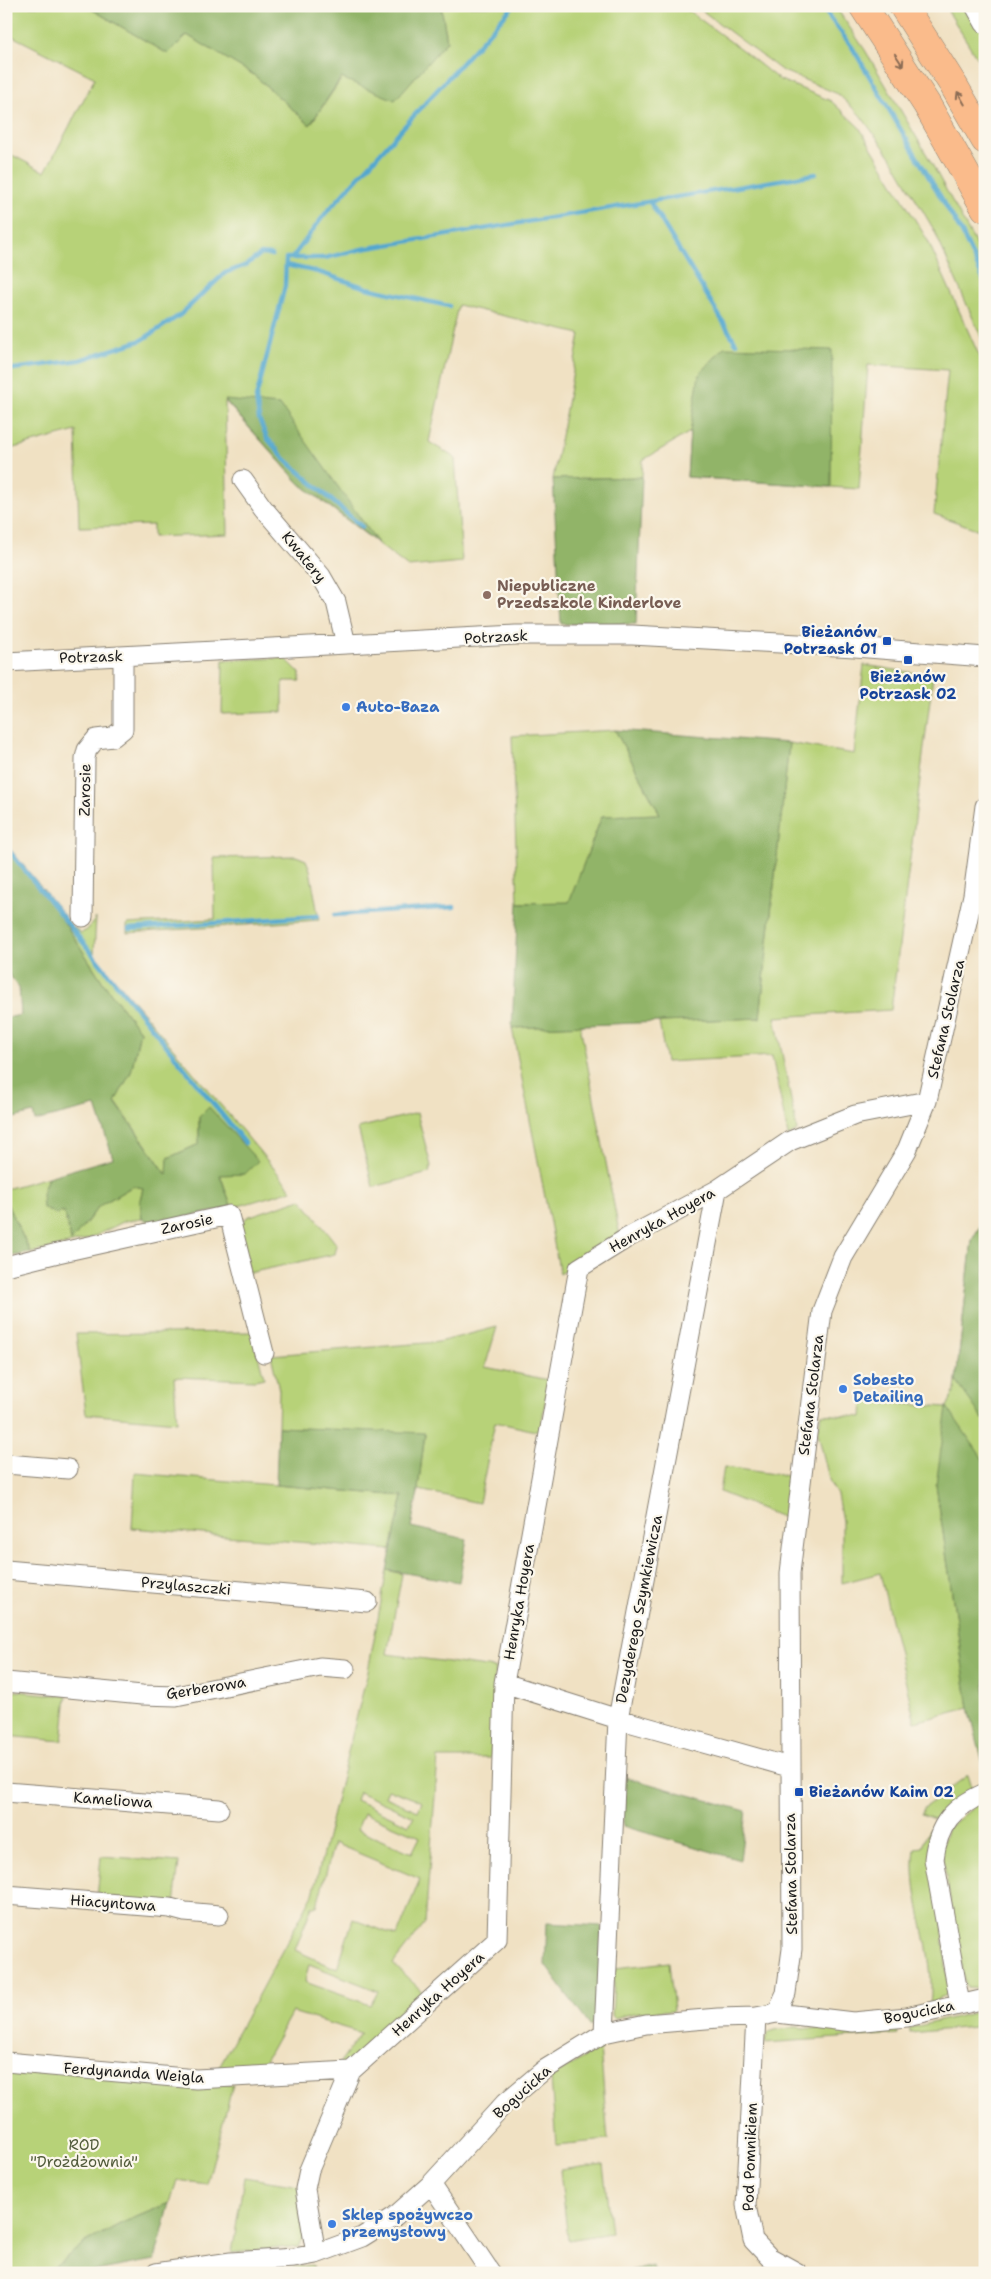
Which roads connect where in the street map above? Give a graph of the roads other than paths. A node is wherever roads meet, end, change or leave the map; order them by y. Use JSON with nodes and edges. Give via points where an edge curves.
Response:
{"nodes":[{"id":1,"x":863,"y":6,"type":"edge"},
{"id":2,"x":904,"y":6,"type":"edge"},
{"id":3,"x":975,"y":6,"type":"edge"},
{"id":4,"x":985,"y":24,"type":"edge"},
{"id":5,"x":985,"y":140,"type":"edge"},
{"id":6,"x":985,"y":208,"type":"edge"},
{"id":7,"x":243,"y":480,"type":"dead end"},
{"id":8,"x":346,"y":644,"type":"junction"},
{"id":9,"x":123,"y":656,"type":"junction"},
{"id":10,"x":985,"y":657,"type":"edge"},
{"id":11,"x":6,"y":662,"type":"edge"},
{"id":12,"x":985,"y":806,"type":"edge"},
{"id":13,"x":83,"y":917,"type":"dead end"},
{"id":14,"x":927,"y":1101,"type":"junction"},
{"id":15,"x":717,"y":1190,"type":"junction"},
{"id":16,"x":6,"y":1266,"type":"edge"},
{"id":17,"x":264,"y":1353,"type":"dead end"},
{"id":18,"x":6,"y":1464,"type":"edge"},
{"id":19,"x":68,"y":1469,"type":"dead end"},
{"id":20,"x":6,"y":1570,"type":"edge"},
{"id":21,"x":367,"y":1602,"type":"dead end"},
{"id":22,"x":345,"y":1669,"type":"dead end"},
{"id":23,"x":6,"y":1682,"type":"edge"},
{"id":24,"x":504,"y":1683,"type":"junction"},
{"id":25,"x":618,"y":1720,"type":"junction"},
{"id":26,"x":790,"y":1767,"type":"junction"},
{"id":27,"x":6,"y":1792,"type":"edge"},
{"id":28,"x":985,"y":1793,"type":"edge"},
{"id":29,"x":219,"y":1809,"type":"dead end"},
{"id":30,"x":6,"y":1895,"type":"edge"},
{"id":31,"x":219,"y":1915,"type":"dead end"},
{"id":32,"x":985,"y":1998,"type":"edge"},
{"id":33,"x":960,"y":2004,"type":"junction"},
{"id":34,"x":777,"y":2013,"type":"junction"},
{"id":35,"x":756,"y":2017,"type":"junction"},
{"id":36,"x":604,"y":2033,"type":"junction"},
{"id":37,"x":6,"y":2062,"type":"edge"},
{"id":38,"x":351,"y":2071,"type":"junction"},
{"id":39,"x":431,"y":2184,"type":"junction"},
{"id":40,"x":316,"y":2254,"type":"junction"},
{"id":41,"x":156,"y":2273,"type":"edge"},
{"id":42,"x":491,"y":2273,"type":"edge"},
{"id":43,"x":798,"y":2273,"type":"edge"}],
"edges":[{"from":1,"to":6,"type":"highway","one_way":true,"via":[[926,105]]},
{"from":5,"to":2,"type":"highway","one_way":true},
{"from":3,"to":4,"type":"street"},
{"from":7,"to":8,"type":"street","name":"Kwatery","via":[[321,576],[336,602]]},
{"from":8,"to":9,"type":"street","name":"Potrzask"},
{"from":8,"to":10,"type":"street","name":"Potrzask","via":[[516,635],[632,634]]},
{"from":9,"to":11,"type":"street","name":"Potrzask"},
{"from":9,"to":13,"type":"street","name":"Zarosie","via":[[123,729],[112,737],[96,739],[85,758]]},
{"from":12,"to":14,"type":"street","name":"Stefana Stolarza","via":[[973,895]]},
{"from":14,"to":15,"type":"street","name":"Henryka Hoyera","via":[[855,1115],[790,1141]]},
{"from":14,"to":26,"type":"street","name":"Stefana Stolarza","via":[[907,1150],[843,1257],[822,1311],[790,1573]]},
{"from":15,"to":24,"type":"street","name":"Henryka Hoyera","via":[[579,1268]]},
{"from":15,"to":25,"type":"street","name":"Dezyderego Szymkiewicza"},
{"from":16,"to":17,"type":"street","name":"Zarosie","via":[[229,1215]]},
{"from":18,"to":19,"type":"street"},
{"from":20,"to":21,"type":"street","name":"Przylaszczki"},
{"from":22,"to":23,"type":"street","name":"Gerberowa","via":[[320,1667],[176,1696]]},
{"from":24,"to":25,"type":"street"},
{"from":24,"to":38,"type":"street","name":"Henryka Hoyera","via":[[497,1940]]},
{"from":25,"to":26,"type":"street"},
{"from":25,"to":36,"type":"street","name":"Dezyderego Szymkiewicza"},
{"from":26,"to":34,"type":"street","name":"Stefana Stolarza","via":[[792,1949],[786,1993]]},
{"from":27,"to":29,"type":"street","name":"Kameliowa"},
{"from":28,"to":33,"type":"street","via":[[966,1801],[954,1812],[936,1842],[934,1859]]},
{"from":30,"to":31,"type":"street","name":"Hiacyntowa"},
{"from":32,"to":33,"type":"street","name":"Bogucicka"},
{"from":33,"to":34,"type":"street","name":"Bogucicka","via":[[907,2017],[853,2022]]},
{"from":34,"to":35,"type":"street","name":"Bogucicka"},
{"from":35,"to":36,"type":"street","name":"Bogucicka","via":[[646,2024]]},
{"from":35,"to":43,"type":"street","name":"Pod Pomnikiem","via":[[746,2205],[753,2240],[769,2257]]},
{"from":36,"to":39,"type":"street","name":"Bogucicka","via":[[544,2070],[506,2102]]},
{"from":37,"to":38,"type":"street","name":"Ferdynanda Weigla","via":[[196,2079]]},
{"from":38,"to":40,"type":"street","name":"Henryka Hoyera","via":[[309,2170],[305,2190]]},
{"from":39,"to":40,"type":"street","name":"Bogucicka","via":[[394,2217],[362,2237]]},
{"from":39,"to":42,"type":"street"},
{"from":40,"to":41,"type":"street","name":"Bogucicka"}]}
